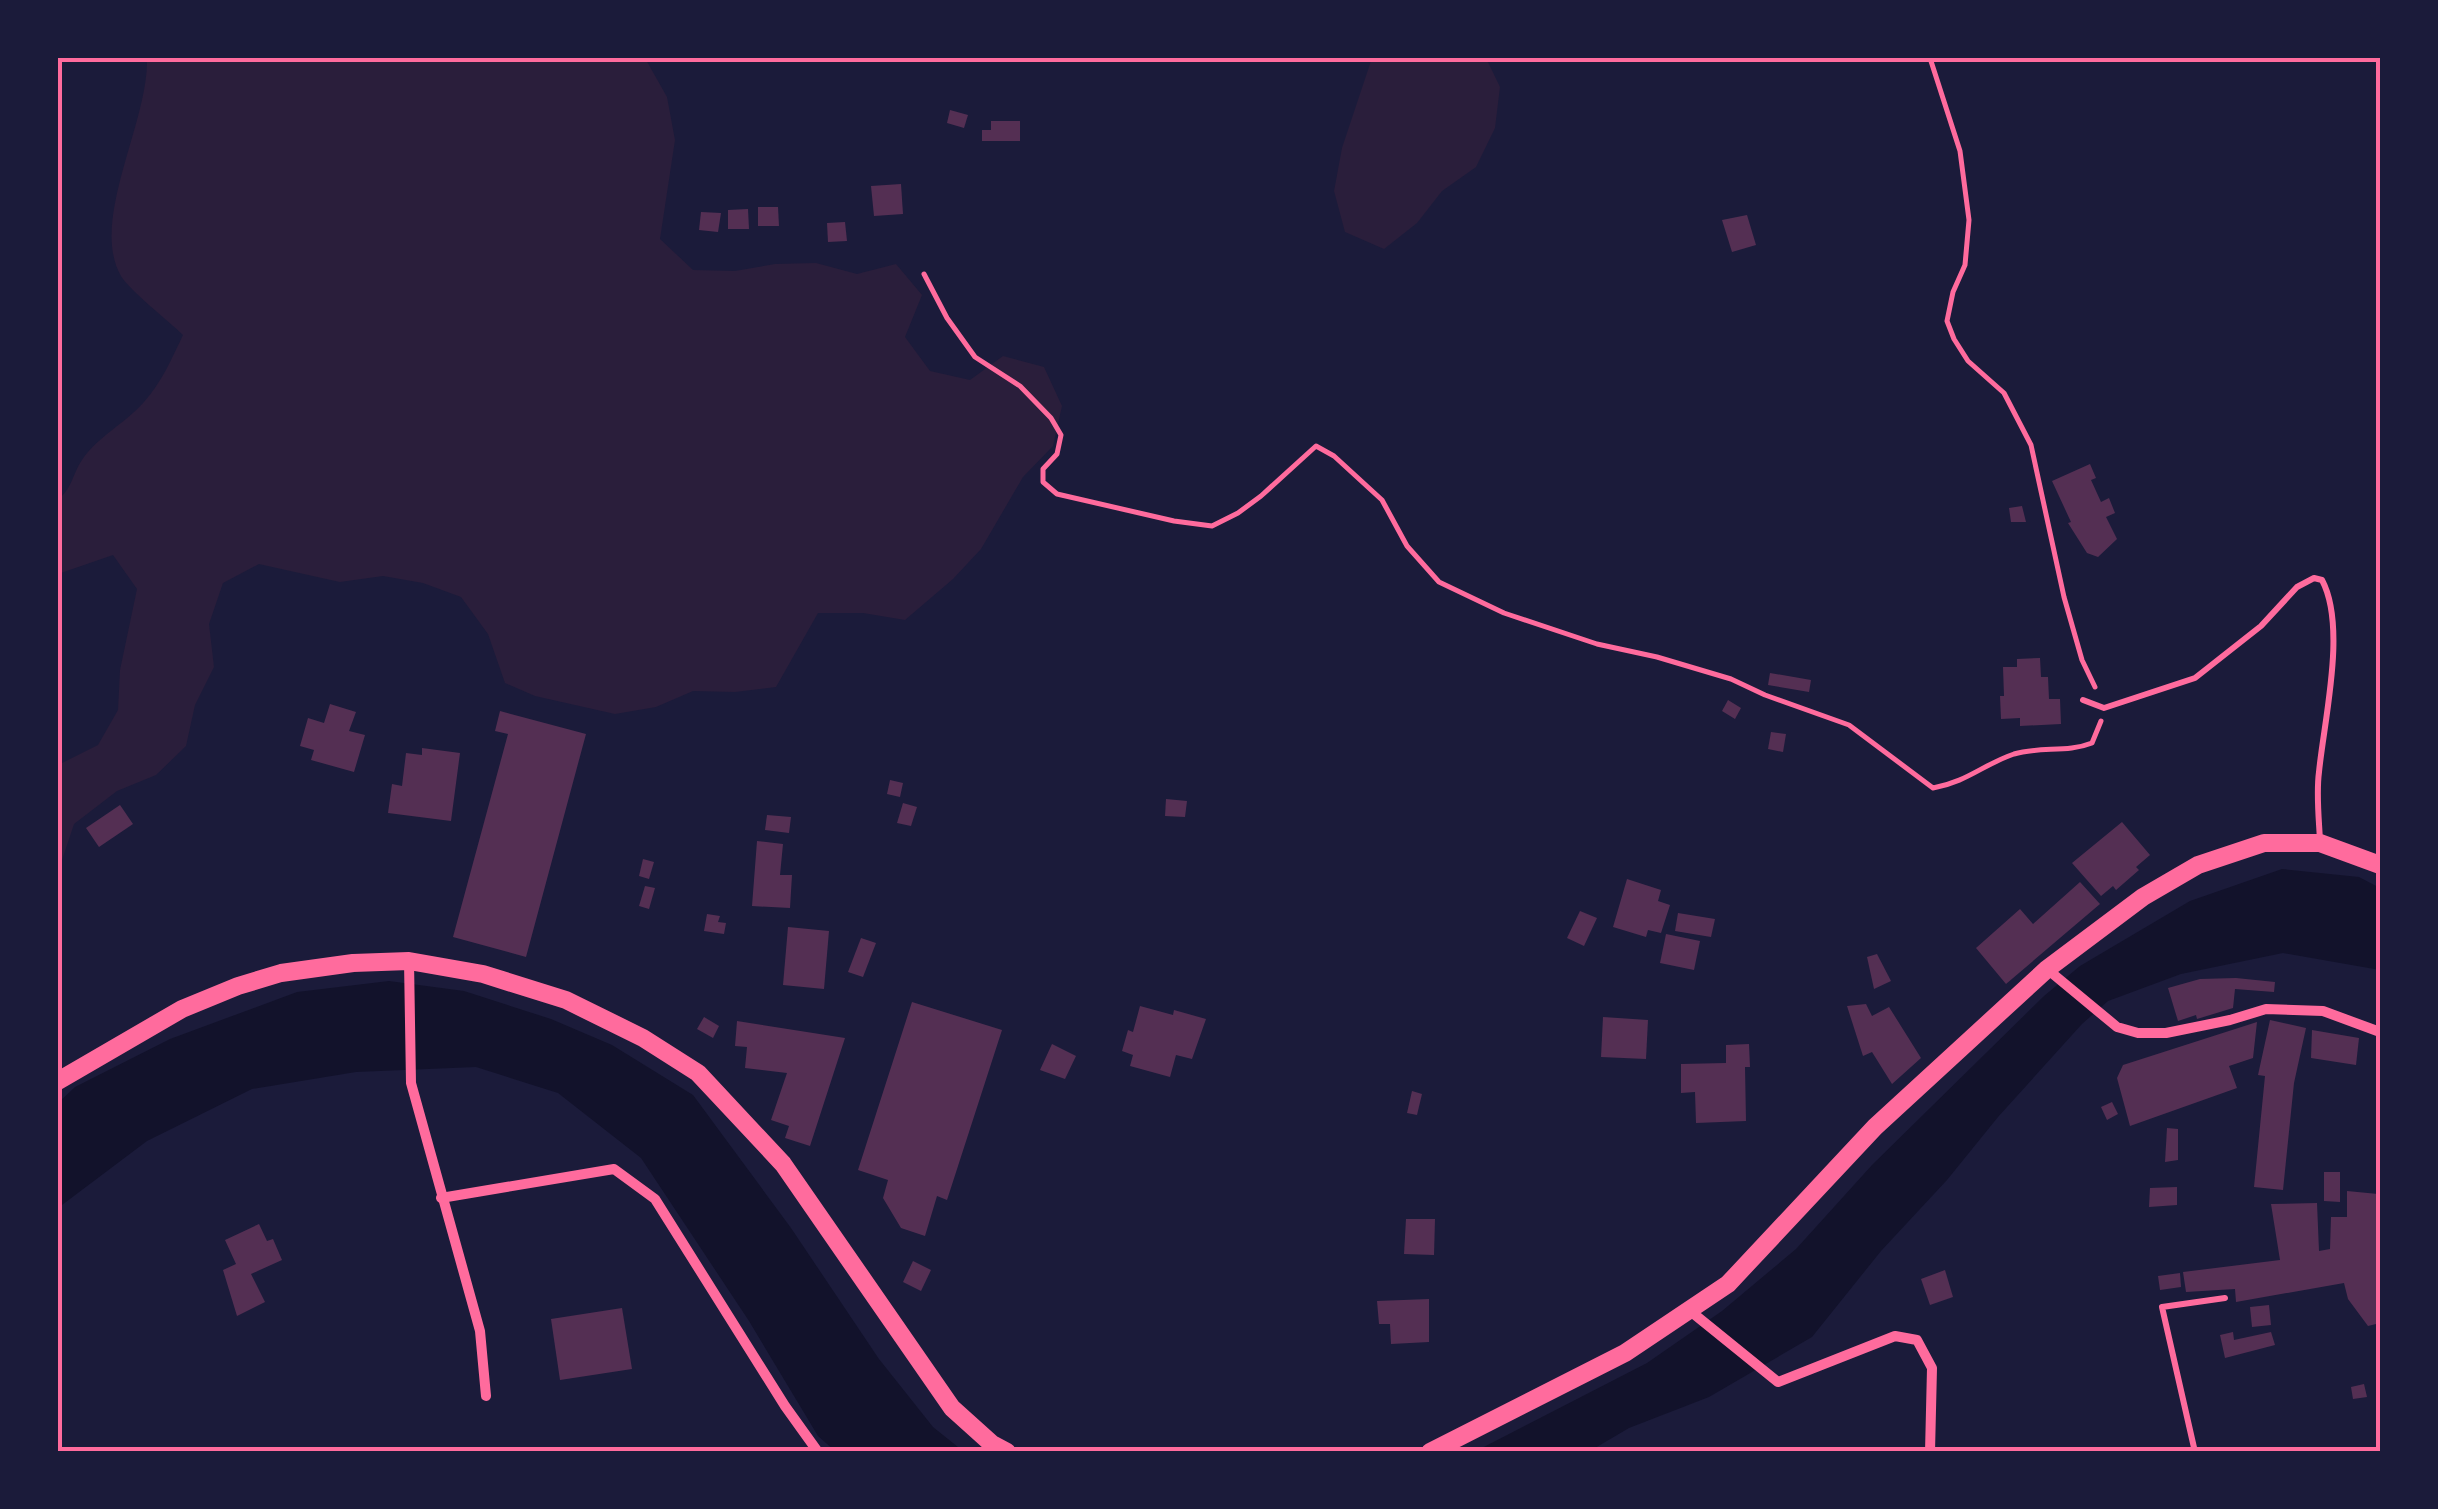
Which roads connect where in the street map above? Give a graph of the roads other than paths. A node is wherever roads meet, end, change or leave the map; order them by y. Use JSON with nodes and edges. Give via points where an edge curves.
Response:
{"nodes":[{"id":1,"x":2083,"y":700,"type":"dead end"},
{"id":2,"x":2320,"y":843,"type":"junction"},
{"id":3,"x":2380,"y":865,"type":"edge"},
{"id":4,"x":410,"y":968,"type":"junction"},
{"id":5,"x":2052,"y":974,"type":"junction"},
{"id":6,"x":2380,"y":1032,"type":"edge"},
{"id":7,"x":58,"y":1081,"type":"edge"},
{"id":8,"x":441,"y":1198,"type":"junction"},
{"id":9,"x":2225,"y":1298,"type":"dead end"},
{"id":10,"x":1696,"y":1316,"type":"junction"},
{"id":11,"x":486,"y":1396,"type":"dead end"},
{"id":12,"x":818,"y":1452,"type":"edge"},
{"id":13,"x":1008,"y":1452,"type":"edge"},
{"id":14,"x":1430,"y":1452,"type":"edge"},
{"id":15,"x":1930,"y":1452,"type":"edge"},
{"id":16,"x":2195,"y":1452,"type":"edge"}],
"edges":[{"from":1,"to":2,"type":"lane","via":[[2104,708],[2195,678],[2261,626],[2297,587],[2322,580],[2330,607],[2332,674],[2318,774]]},
{"from":2,"to":3,"type":"main road"},
{"from":2,"to":5,"type":"main road","via":[[2264,843],[2198,865],[2143,897]]},
{"from":4,"to":7,"type":"main road","via":[[353,963],[238,986],[182,1009]]},
{"from":4,"to":8,"type":"street","via":[[411,1082]]},
{"from":4,"to":13,"type":"main road","via":[[482,974],[566,1000],[698,1073],[783,1164],[952,1408]]},
{"from":5,"to":6,"type":"street","via":[[2117,1027],[2138,1032],[2166,1033],[2266,1009],[2323,1011]]},
{"from":5,"to":10,"type":"main road","via":[[1875,1127]]},
{"from":8,"to":11,"type":"street","via":[[480,1331]]},
{"from":8,"to":12,"type":"street","via":[[614,1170],[655,1200]]},
{"from":9,"to":16,"type":"lane","via":[[2162,1307]]},
{"from":10,"to":14,"type":"main road"},
{"from":10,"to":15,"type":"street","via":[[1778,1382],[1896,1336],[1917,1340],[1932,1368]]}]}
